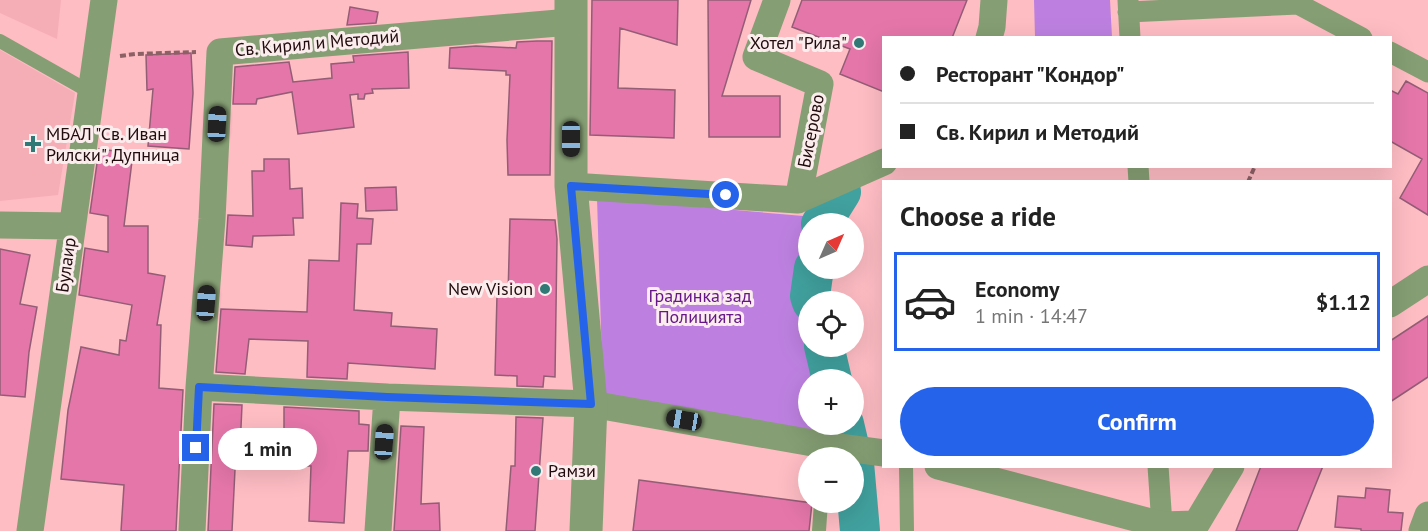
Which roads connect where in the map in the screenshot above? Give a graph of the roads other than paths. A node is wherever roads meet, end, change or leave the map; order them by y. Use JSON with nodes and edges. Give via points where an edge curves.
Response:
{"nodes":[{"id":1,"x":104,"y":0,"type":"edge"},
{"id":2,"x":777,"y":0,"type":"edge"},
{"id":3,"x":994,"y":0,"type":"edge"},
{"id":4,"x":1252,"y":3,"type":"edge"},
{"id":5,"x":1128,"y":6,"type":"edge"},
{"id":6,"x":570,"y":11,"type":"edge"},
{"id":7,"x":990,"y":36,"type":"edge"},
{"id":8,"x":1130,"y":36,"type":"edge"},
{"id":9,"x":1358,"y":36,"type":"edge"},
{"id":10,"x":0,"y":41,"type":"edge"},
{"id":11,"x":1392,"y":53,"type":"edge"},
{"id":12,"x":1428,"y":72,"type":"edge"},
{"id":13,"x":90,"y":92,"type":"junction"},
{"id":14,"x":882,"y":163,"type":"edge"},
{"id":15,"x":571,"y":186,"type":"junction"},
{"id":16,"x":798,"y":200,"type":"junction"},
{"id":17,"x":0,"y":225,"type":"edge"},
{"id":18,"x":71,"y":226,"type":"junction"},
{"id":19,"x":1428,"y":279,"type":"edge"},
{"id":20,"x":1392,"y":303,"type":"edge"},
{"id":21,"x":199,"y":387,"type":"junction"},
{"id":22,"x":387,"y":397,"type":"junction"},
{"id":23,"x":591,"y":404,"type":"junction"},
{"id":24,"x":804,"y":447,"type":"edge"},
{"id":25,"x":864,"y":452,"type":"edge"},
{"id":26,"x":882,"y":453,"type":"edge"},
{"id":27,"x":906,"y":468,"type":"edge"},
{"id":28,"x":946,"y":468,"type":"edge"},
{"id":29,"x":1158,"y":468,"type":"edge"},
{"id":30,"x":1230,"y":468,"type":"edge"},
{"id":31,"x":820,"y":513,"type":"edge"},
{"id":32,"x":1428,"y":515,"type":"edge"},
{"id":33,"x":1162,"y":525,"type":"junction"},
{"id":34,"x":1194,"y":527,"type":"edge"},
{"id":35,"x":30,"y":531,"type":"edge"},
{"id":36,"x":192,"y":531,"type":"edge"},
{"id":37,"x":378,"y":531,"type":"edge"},
{"id":38,"x":586,"y":531,"type":"edge"},
{"id":39,"x":819,"y":531,"type":"edge"},
{"id":40,"x":907,"y":531,"type":"edge"},
{"id":41,"x":1422,"y":531,"type":"edge"}],
"edges":[{"from":1,"to":13,"type":"street","name":"Булаир"},
{"from":2,"to":16,"type":"street","name":"Бисерово","via":[[756,57],[820,84]]},
{"from":3,"to":7,"type":"street"},
{"from":4,"to":5,"type":"street"},
{"from":4,"to":9,"type":"street","via":[[1298,4]]},
{"from":5,"to":8,"type":"street"},
{"from":6,"to":15,"type":"street"},
{"from":6,"to":21,"type":"street","name":"Св. Кирил и Методий","via":[[220,52]]},
{"from":10,"to":13,"type":"lane"},
{"from":11,"to":12,"type":"street"},
{"from":13,"to":18,"type":"street","name":"Булаир"},
{"from":14,"to":16,"type":"street"},
{"from":15,"to":16,"type":"street"},
{"from":15,"to":23,"type":"street"},
{"from":17,"to":18,"type":"street"},
{"from":18,"to":35,"type":"street","name":"Булаир"},
{"from":19,"to":20,"type":"street"},
{"from":21,"to":22,"type":"street"},
{"from":21,"to":36,"type":"street","name":"Св. Кирил и Методий"},
{"from":22,"to":23,"type":"street"},
{"from":22,"to":37,"type":"street"},
{"from":23,"to":24,"type":"street"},
{"from":23,"to":38,"type":"street"},
{"from":25,"to":26,"type":"street"},
{"from":27,"to":40,"type":"lane"},
{"from":28,"to":33,"type":"street"},
{"from":29,"to":33,"type":"street"},
{"from":30,"to":34,"type":"street"},
{"from":31,"to":39,"type":"lane"},
{"from":32,"to":41,"type":"street"},
{"from":33,"to":34,"type":"street"}]}
